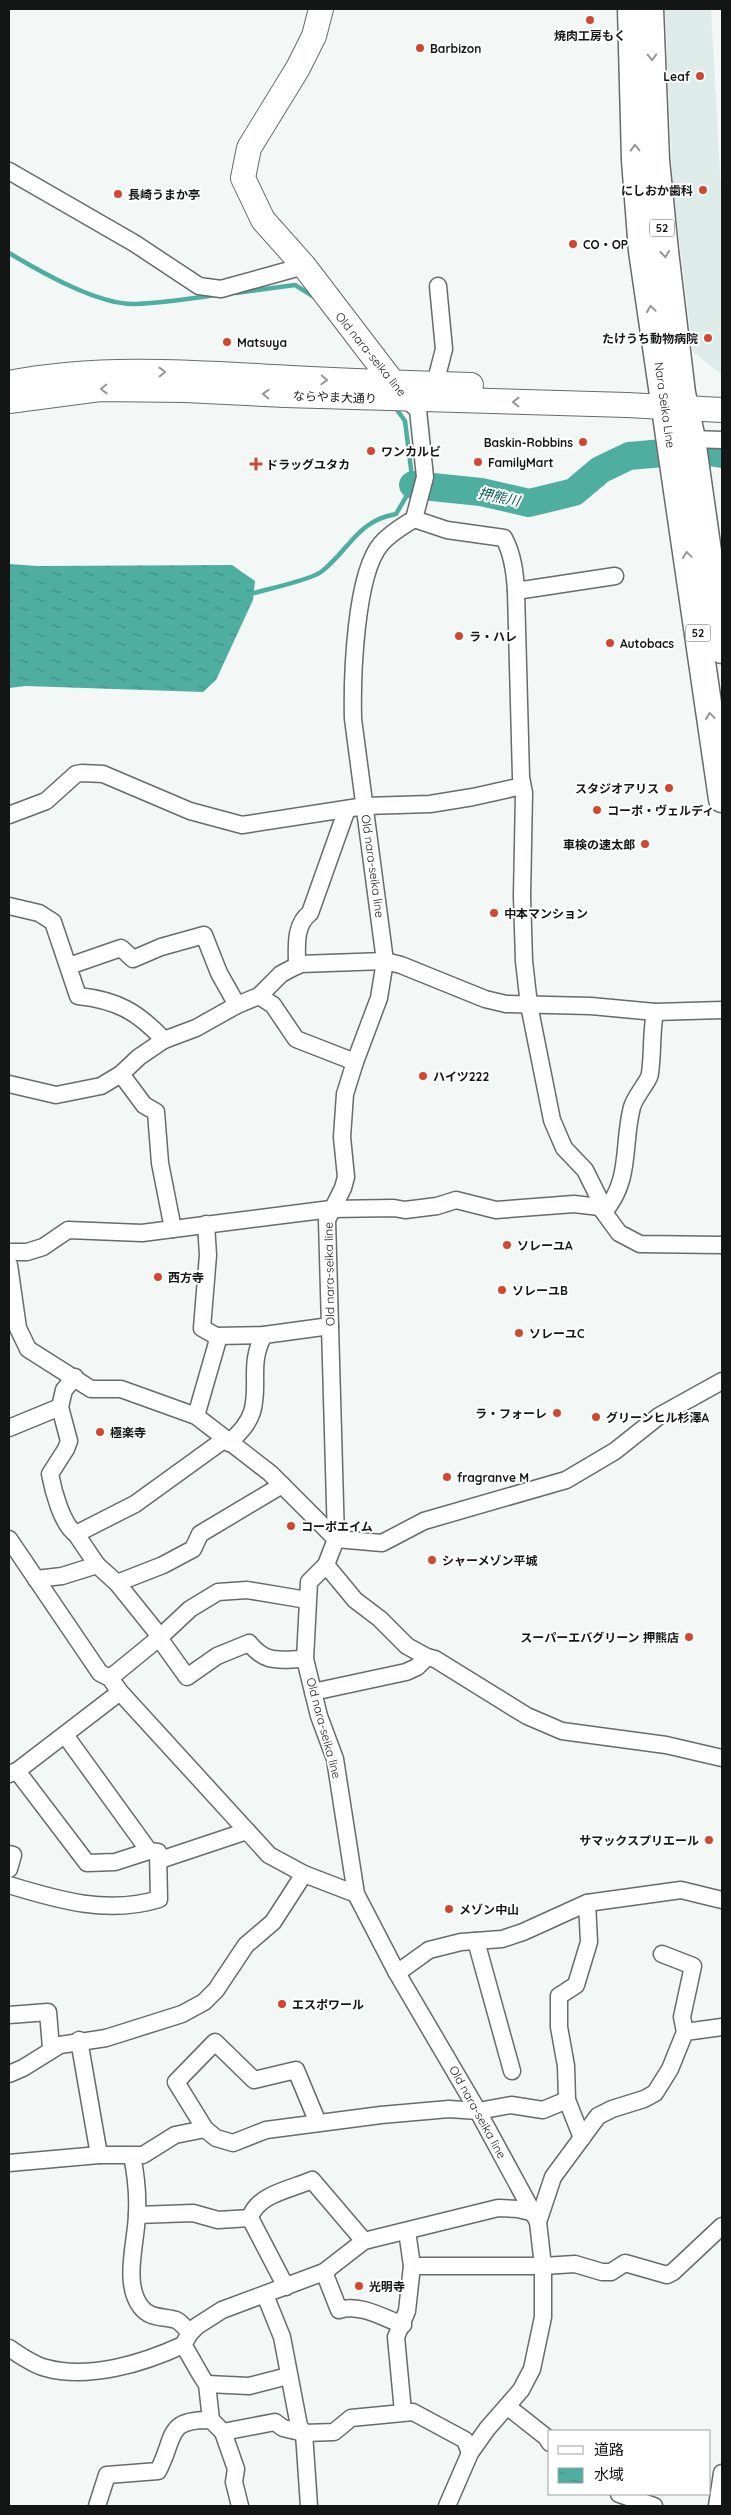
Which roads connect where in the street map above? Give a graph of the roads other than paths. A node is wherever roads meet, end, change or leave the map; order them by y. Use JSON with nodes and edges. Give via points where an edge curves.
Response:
{"nodes":[{"id":1,"x":321,"y":9,"type":"edge"},
{"id":2,"x":631,"y":9,"type":"edge"},
{"id":3,"x":650,"y":9,"type":"edge"},
{"id":4,"x":9,"y":171,"type":"edge"},
{"id":5,"x":304,"y":266,"type":"junction"},
{"id":6,"x":438,"y":286,"type":"dead end"},
{"id":7,"x":9,"y":383,"type":"edge"},
{"id":8,"x":391,"y":383,"type":"junction"},
{"id":9,"x":435,"y":384,"type":"junction"},
{"id":10,"x":722,"y":394,"type":"edge"},
{"id":11,"x":408,"y":400,"type":"junction"},
{"id":12,"x":674,"y":400,"type":"junction"},
{"id":13,"x":9,"y":401,"type":"edge"},
{"id":14,"x":722,"y":410,"type":"edge"},
{"id":15,"x":722,"y":440,"type":"edge"},
{"id":16,"x":685,"y":454,"type":"junction"},
{"id":17,"x":414,"y":519,"type":"junction"},
{"id":18,"x":616,"y":576,"type":"dead end"},
{"id":19,"x":516,"y":591,"type":"junction"},
{"id":20,"x":722,"y":650,"type":"edge"},
{"id":21,"x":522,"y":786,"type":"junction"},
{"id":22,"x":722,"y":799,"type":"edge"},
{"id":23,"x":365,"y":806,"type":"junction"},
{"id":24,"x":347,"y":809,"type":"junction"},
{"id":25,"x":9,"y":815,"type":"edge"},
{"id":26,"x":9,"y":906,"type":"edge"},
{"id":27,"x":385,"y":961,"type":"junction"},
{"id":28,"x":69,"y":966,"type":"junction"},
{"id":29,"x":297,"y":966,"type":"junction"},
{"id":30,"x":259,"y":996,"type":"junction"},
{"id":31,"x":237,"y":1005,"type":"junction"},
{"id":32,"x":530,"y":1006,"type":"junction"},
{"id":33,"x":722,"y":1010,"type":"edge"},
{"id":34,"x":655,"y":1012,"type":"junction"},
{"id":35,"x":164,"y":1040,"type":"junction"},
{"id":36,"x":355,"y":1062,"type":"junction"},
{"id":37,"x":121,"y":1074,"type":"junction"},
{"id":38,"x":9,"y":1084,"type":"edge"},
{"id":39,"x":331,"y":1209,"type":"junction"},
{"id":40,"x":602,"y":1210,"type":"junction"},
{"id":41,"x":206,"y":1224,"type":"junction"},
{"id":42,"x":173,"y":1229,"type":"junction"},
{"id":43,"x":722,"y":1245,"type":"edge"},
{"id":44,"x":9,"y":1252,"type":"edge"},
{"id":45,"x":9,"y":1265,"type":"edge"},
{"id":46,"x":330,"y":1326,"type":"junction"},
{"id":47,"x":216,"y":1336,"type":"junction"},
{"id":48,"x":264,"y":1336,"type":"junction"},
{"id":49,"x":75,"y":1377,"type":"junction"},
{"id":50,"x":722,"y":1382,"type":"edge"},
{"id":51,"x":60,"y":1408,"type":"junction"},
{"id":52,"x":196,"y":1416,"type":"junction"},
{"id":53,"x":9,"y":1428,"type":"edge"},
{"id":54,"x":227,"y":1441,"type":"junction"},
{"id":55,"x":282,"y":1485,"type":"junction"},
{"id":56,"x":76,"y":1534,"type":"junction"},
{"id":57,"x":336,"y":1539,"type":"junction"},
{"id":58,"x":9,"y":1540,"type":"edge"},
{"id":59,"x":97,"y":1565,"type":"junction"},
{"id":60,"x":326,"y":1565,"type":"junction"},
{"id":61,"x":36,"y":1579,"type":"junction"},
{"id":62,"x":117,"y":1583,"type":"junction"},
{"id":63,"x":308,"y":1600,"type":"junction"},
{"id":64,"x":159,"y":1638,"type":"junction"},
{"id":65,"x":427,"y":1657,"type":"junction"},
{"id":66,"x":305,"y":1659,"type":"junction"},
{"id":67,"x":110,"y":1678,"type":"junction"},
{"id":68,"x":120,"y":1692,"type":"junction"},
{"id":69,"x":313,"y":1692,"type":"junction"},
{"id":70,"x":65,"y":1735,"type":"junction"},
{"id":71,"x":722,"y":1758,"type":"edge"},
{"id":72,"x":13,"y":1773,"type":"edge"},
{"id":73,"x":247,"y":1831,"type":"junction"},
{"id":74,"x":9,"y":1854,"type":"edge"},
{"id":75,"x":154,"y":1856,"type":"junction"},
{"id":76,"x":9,"y":1869,"type":"edge"},
{"id":77,"x":304,"y":1874,"type":"junction"},
{"id":78,"x":9,"y":1885,"type":"edge"},
{"id":79,"x":356,"y":1894,"type":"junction"},
{"id":80,"x":722,"y":1900,"type":"edge"},
{"id":81,"x":587,"y":1903,"type":"junction"},
{"id":82,"x":476,"y":1941,"type":"junction"},
{"id":83,"x":662,"y":1954,"type":"dead end"},
{"id":84,"x":397,"y":1973,"type":"junction"},
{"id":85,"x":9,"y":2015,"type":"edge"},
{"id":86,"x":722,"y":2026,"type":"edge"},
{"id":87,"x":685,"y":2032,"type":"junction"},
{"id":88,"x":79,"y":2040,"type":"junction"},
{"id":89,"x":51,"y":2048,"type":"junction"},
{"id":90,"x":512,"y":2071,"type":"dead end"},
{"id":91,"x":9,"y":2074,"type":"edge"},
{"id":92,"x":567,"y":2100,"type":"junction"},
{"id":93,"x":478,"y":2111,"type":"junction"},
{"id":94,"x":318,"y":2124,"type":"junction"},
{"id":95,"x":205,"y":2129,"type":"junction"},
{"id":96,"x":582,"y":2138,"type":"junction"},
{"id":97,"x":99,"y":2155,"type":"junction"},
{"id":98,"x":132,"y":2156,"type":"junction"},
{"id":99,"x":9,"y":2163,"type":"edge"},
{"id":100,"x":137,"y":2215,"type":"junction"},
{"id":101,"x":250,"y":2218,"type":"junction"},
{"id":102,"x":536,"y":2218,"type":"junction"},
{"id":103,"x":722,"y":2226,"type":"edge"},
{"id":104,"x":407,"y":2231,"type":"junction"},
{"id":105,"x":364,"y":2241,"type":"junction"},
{"id":106,"x":412,"y":2266,"type":"junction"},
{"id":107,"x":542,"y":2266,"type":"junction"},
{"id":108,"x":324,"y":2272,"type":"junction"},
{"id":109,"x":286,"y":2287,"type":"junction"},
{"id":110,"x":265,"y":2295,"type":"junction"},
{"id":111,"x":403,"y":2325,"type":"junction"},
{"id":112,"x":187,"y":2339,"type":"junction"},
{"id":113,"x":9,"y":2348,"type":"edge"},
{"id":114,"x":288,"y":2376,"type":"junction"},
{"id":115,"x":207,"y":2384,"type":"junction"},
{"id":116,"x":508,"y":2407,"type":"junction"},
{"id":117,"x":403,"y":2412,"type":"junction"},
{"id":118,"x":217,"y":2426,"type":"junction"},
{"id":119,"x":304,"y":2433,"type":"junction"},
{"id":120,"x":548,"y":2440,"type":"edge"},
{"id":121,"x":470,"y":2453,"type":"junction"},
{"id":122,"x":722,"y":2474,"type":"edge"},
{"id":123,"x":622,"y":2495,"type":"edge"},
{"id":124,"x":96,"y":2506,"type":"edge"},
{"id":125,"x":240,"y":2506,"type":"edge"},
{"id":126,"x":308,"y":2506,"type":"edge"},
{"id":127,"x":447,"y":2506,"type":"edge"},
{"id":128,"x":654,"y":2506,"type":"edge"},
{"id":129,"x":717,"y":2506,"type":"edge"}],
"edges":[{"from":1,"to":5,"type":"street","name":"Old nara-seika line","via":[[314,36],[298,68],[249,148],[244,178],[263,220]]},
{"from":12,"to":2,"type":"main road","name":"Nara Seika Line","number":"52","one_way":true,"via":[[642,251],[635,160]]},
{"from":3,"to":12,"type":"main road","name":"Nara Seika Line","number":"52","one_way":true,"via":[[656,160]]},
{"from":4,"to":5,"type":"street","via":[[134,243],[199,286],[221,290]]},
{"from":5,"to":8,"type":"street","name":"Old nara-seika line"},
{"from":6,"to":9,"type":"street","via":[[444,349]]},
{"from":7,"to":8,"type":"street","name":"ならやま大通り","one_way":true,"via":[[93,372],[185,372]]},
{"from":8,"to":9,"type":"street","name":"ならやま大通り"},
{"from":8,"to":11,"type":"street","name":"Old nara-seika line"},
{"from":9,"to":12,"type":"street","name":"ならやま大通り"},
{"from":10,"to":12,"type":"street","name":"ならやま大通り"},
{"from":12,"to":11,"type":"street","name":"ならやま大通り","one_way":true},
{"from":11,"to":13,"type":"street","name":"ならやま大通り","one_way":true,"via":[[100,389]]},
{"from":11,"to":17,"type":"street","name":"Old nara-seika line","via":[[418,410],[425,477]]},
{"from":12,"to":14,"type":"street","name":"ならやま大通り"},
{"from":12,"to":16,"type":"main road","name":"Nara Seika Line","number":"52"},
{"from":15,"to":16,"type":"street"},
{"from":16,"to":20,"type":"main road","name":"Nara Seika Line","number":"52"},
{"from":22,"to":16,"type":"main road","name":"Nara Seika Line","number":"52","one_way":true},
{"from":17,"to":19,"type":"street","via":[[447,530],[504,538],[514,570]]},
{"from":17,"to":23,"type":"street","name":"Old nara-seika line","via":[[380,544],[368,564],[363,582],[352,684],[353,719]]},
{"from":18,"to":19,"type":"street"},
{"from":19,"to":21,"type":"street"},
{"from":21,"to":23,"type":"street","via":[[430,804]]},
{"from":21,"to":32,"type":"street","via":[[522,896]]},
{"from":23,"to":24,"type":"street"},
{"from":23,"to":27,"type":"street","name":"Old nara-seika line"},
{"from":24,"to":25,"type":"street","via":[[242,824],[190,811],[103,774],[82,773],[76,774],[46,801]]},
{"from":24,"to":29,"type":"street","via":[[310,913],[301,922],[297,934]]},
{"from":26,"to":28,"type":"street","via":[[25,909],[53,922]]},
{"from":27,"to":29,"type":"street"},
{"from":27,"to":32,"type":"street","via":[[485,999]]},
{"from":27,"to":36,"type":"street","name":"Old nara-seika line","via":[[379,998]]},
{"from":28,"to":31,"type":"street","via":[[121,948],[133,960],[161,947],[204,935]]},
{"from":28,"to":35,"type":"street","via":[[78,996],[122,1006],[146,1021]]},
{"from":29,"to":30,"type":"street","via":[[281,974]]},
{"from":30,"to":31,"type":"street"},
{"from":30,"to":36,"type":"street","via":[[273,1005],[296,1040]]},
{"from":31,"to":35,"type":"street","via":[[196,1028]]},
{"from":32,"to":34,"type":"street","via":[[591,1006]]},
{"from":32,"to":40,"type":"street","via":[[552,1120],[564,1148],[585,1170]]},
{"from":33,"to":34,"type":"street"},
{"from":34,"to":40,"type":"street","via":[[650,1076],[632,1106],[621,1186],[615,1198]]},
{"from":35,"to":37,"type":"street"},
{"from":36,"to":39,"type":"street","name":"Old nara-seika line","via":[[343,1109],[346,1177],[344,1188]]},
{"from":37,"to":38,"type":"street","via":[[101,1086],[56,1095]]},
{"from":37,"to":42,"type":"street","via":[[144,1105],[156,1112],[160,1162]]},
{"from":39,"to":40,"type":"street","via":[[405,1210],[456,1200],[496,1210],[574,1204]]},
{"from":39,"to":41,"type":"street"},
{"from":39,"to":46,"type":"street","name":"Old nara-seika line","via":[[327,1220]]},
{"from":40,"to":43,"type":"street","via":[[619,1233],[640,1244]]},
{"from":41,"to":42,"type":"street"},
{"from":41,"to":47,"type":"street","via":[[208,1255],[202,1328]]},
{"from":42,"to":44,"type":"street","via":[[142,1233],[68,1230],[43,1247],[27,1252]]},
{"from":45,"to":49,"type":"street","via":[[18,1328],[28,1349]]},
{"from":46,"to":48,"type":"street"},
{"from":46,"to":57,"type":"street","name":"Old nara-seika line"},
{"from":47,"to":48,"type":"street"},
{"from":47,"to":52,"type":"street","via":[[216,1350]]},
{"from":48,"to":54,"type":"street","via":[[254,1359],[252,1410],[243,1428]]},
{"from":49,"to":51,"type":"street","via":[[64,1390]]},
{"from":49,"to":52,"type":"street","via":[[91,1389],[121,1389]]},
{"from":50,"to":57,"type":"street","via":[[659,1416],[615,1451],[566,1480],[424,1521],[382,1543]]},
{"from":51,"to":53,"type":"street"},
{"from":51,"to":56,"type":"street","via":[[69,1441],[50,1474],[52,1488],[65,1519]]},
{"from":52,"to":54,"type":"street"},
{"from":54,"to":55,"type":"street"},
{"from":54,"to":56,"type":"street","via":[[135,1504]]},
{"from":55,"to":57,"type":"street"},
{"from":55,"to":62,"type":"street","via":[[200,1534],[193,1549]]},
{"from":56,"to":59,"type":"street"},
{"from":57,"to":60,"type":"street","name":"Old nara-seika line"},
{"from":58,"to":61,"type":"street"},
{"from":59,"to":61,"type":"street","via":[[62,1576]]},
{"from":59,"to":62,"type":"street"},
{"from":60,"to":63,"type":"street","name":"Old nara-seika line","via":[[309,1582]]},
{"from":60,"to":65,"type":"street","via":[[355,1600],[407,1646]]},
{"from":61,"to":67,"type":"street","via":[[100,1673]]},
{"from":62,"to":64,"type":"street"},
{"from":63,"to":64,"type":"street","via":[[247,1590],[218,1592],[190,1609]]},
{"from":63,"to":66,"type":"street","name":"Old nara-seika line"},
{"from":64,"to":66,"type":"street","via":[[187,1678],[217,1656],[249,1643],[266,1659]]},
{"from":64,"to":67,"type":"street"},
{"from":65,"to":69,"type":"street","via":[[406,1672]]},
{"from":65,"to":71,"type":"street","via":[[527,1716],[562,1731],[666,1746]]},
{"from":66,"to":69,"type":"street","name":"Old nara-seika line"},
{"from":67,"to":68,"type":"street"},
{"from":68,"to":70,"type":"street"},
{"from":68,"to":73,"type":"street"},
{"from":69,"to":79,"type":"street","name":"Old nara-seika line","via":[[335,1759]]},
{"from":70,"to":72,"type":"street"},
{"from":70,"to":75,"type":"street"},
{"from":72,"to":75,"type":"street","via":[[87,1864]]},
{"from":73,"to":75,"type":"street"},
{"from":73,"to":77,"type":"street","via":[[269,1855]]},
{"from":74,"to":76,"type":"street","via":[[13,1856]]},
{"from":75,"to":78,"type":"street","via":[[159,1899],[149,1902],[112,1908],[60,1900]]},
{"from":77,"to":79,"type":"street"},
{"from":77,"to":88,"type":"street","via":[[273,1922],[246,1945],[216,1990],[204,2002],[182,2014],[106,2038]]},
{"from":79,"to":84,"type":"street","name":"Old nara-seika line"},
{"from":80,"to":81,"type":"street","via":[[681,1890]]},
{"from":81,"to":82,"type":"street","via":[[523,1932],[502,1939]]},
{"from":81,"to":92,"type":"street","via":[[589,1942],[576,1985],[559,1996]]},
{"from":82,"to":84,"type":"street","via":[[430,1950]]},
{"from":82,"to":90,"type":"street"},
{"from":83,"to":87,"type":"street","via":[[693,1966],[682,2016]]},
{"from":84,"to":93,"type":"street","name":"Old nara-seika line"},
{"from":85,"to":89,"type":"street","via":[[48,2012]]},
{"from":86,"to":87,"type":"street"},
{"from":87,"to":96,"type":"street","via":[[670,2069],[654,2093],[598,2116]]},
{"from":88,"to":89,"type":"street"},
{"from":88,"to":97,"type":"street"},
{"from":89,"to":91,"type":"street"},
{"from":92,"to":93,"type":"street","via":[[543,2110],[511,2105]]},
{"from":92,"to":96,"type":"street"},
{"from":93,"to":94,"type":"street","via":[[449,2109]]},
{"from":93,"to":102,"type":"street","name":"Old nara-seika line"},
{"from":94,"to":95,"type":"street","via":[[266,2130],[233,2143],[216,2138]]},
{"from":94,"to":95,"type":"street","via":[[296,2070],[254,2080],[215,2042],[176,2082]]},
{"from":95,"to":98,"type":"street","via":[[175,2135],[149,2152]]},
{"from":96,"to":102,"type":"street","via":[[553,2177]]},
{"from":97,"to":98,"type":"street"},
{"from":97,"to":99,"type":"street"},
{"from":98,"to":100,"type":"street","via":[[137,2182]]},
{"from":100,"to":101,"type":"street","via":[[193,2213],[218,2220]]},
{"from":100,"to":112,"type":"street","via":[[131,2266],[135,2294],[141,2307],[152,2316],[177,2320]]},
{"from":101,"to":105,"type":"street","via":[[252,2210],[261,2202],[312,2180]]},
{"from":101,"to":109,"type":"street"},
{"from":102,"to":104,"type":"street","via":[[518,2208],[498,2208]]},
{"from":102,"to":107,"type":"street","name":"Old nara-seika line"},
{"from":103,"to":107,"type":"street","via":[[667,2275],[626,2263],[611,2272],[575,2264]]},
{"from":104,"to":105,"type":"street"},
{"from":104,"to":106,"type":"street"},
{"from":105,"to":108,"type":"street"},
{"from":106,"to":107,"type":"street"},
{"from":106,"to":111,"type":"street","via":[[408,2311]]},
{"from":107,"to":116,"type":"street","name":"Old nara-seika line","via":[[543,2317],[532,2369]]},
{"from":108,"to":109,"type":"street"},
{"from":108,"to":111,"type":"street","via":[[339,2310],[359,2309]]},
{"from":109,"to":110,"type":"street"},
{"from":110,"to":112,"type":"street","via":[[222,2310]]},
{"from":110,"to":114,"type":"street","via":[[282,2337]]},
{"from":111,"to":117,"type":"street","via":[[396,2337]]},
{"from":112,"to":113,"type":"street","via":[[137,2364],[87,2371],[45,2368]]},
{"from":112,"to":115,"type":"street","via":[[202,2381]]},
{"from":114,"to":115,"type":"street","via":[[249,2386]]},
{"from":114,"to":119,"type":"street","via":[[299,2426]]},
{"from":115,"to":118,"type":"street"},
{"from":116,"to":120,"type":"street"},
{"from":116,"to":121,"type":"street","name":"Old nara-seika line","via":[[487,2428]]},
{"from":117,"to":119,"type":"street","via":[[350,2418],[334,2432]]},
{"from":117,"to":121,"type":"street","via":[[413,2412],[465,2440]]},
{"from":118,"to":119,"type":"street","via":[[275,2422],[283,2428]]},
{"from":118,"to":124,"type":"street","via":[[182,2422],[174,2430],[158,2471],[107,2475]]},
{"from":118,"to":125,"type":"street","via":[[236,2468],[234,2482]]},
{"from":119,"to":126,"type":"street"},
{"from":121,"to":127,"type":"street","name":"Old nara-seika line"},
{"from":122,"to":129,"type":"street"},
{"from":123,"to":128,"type":"street"}]}
